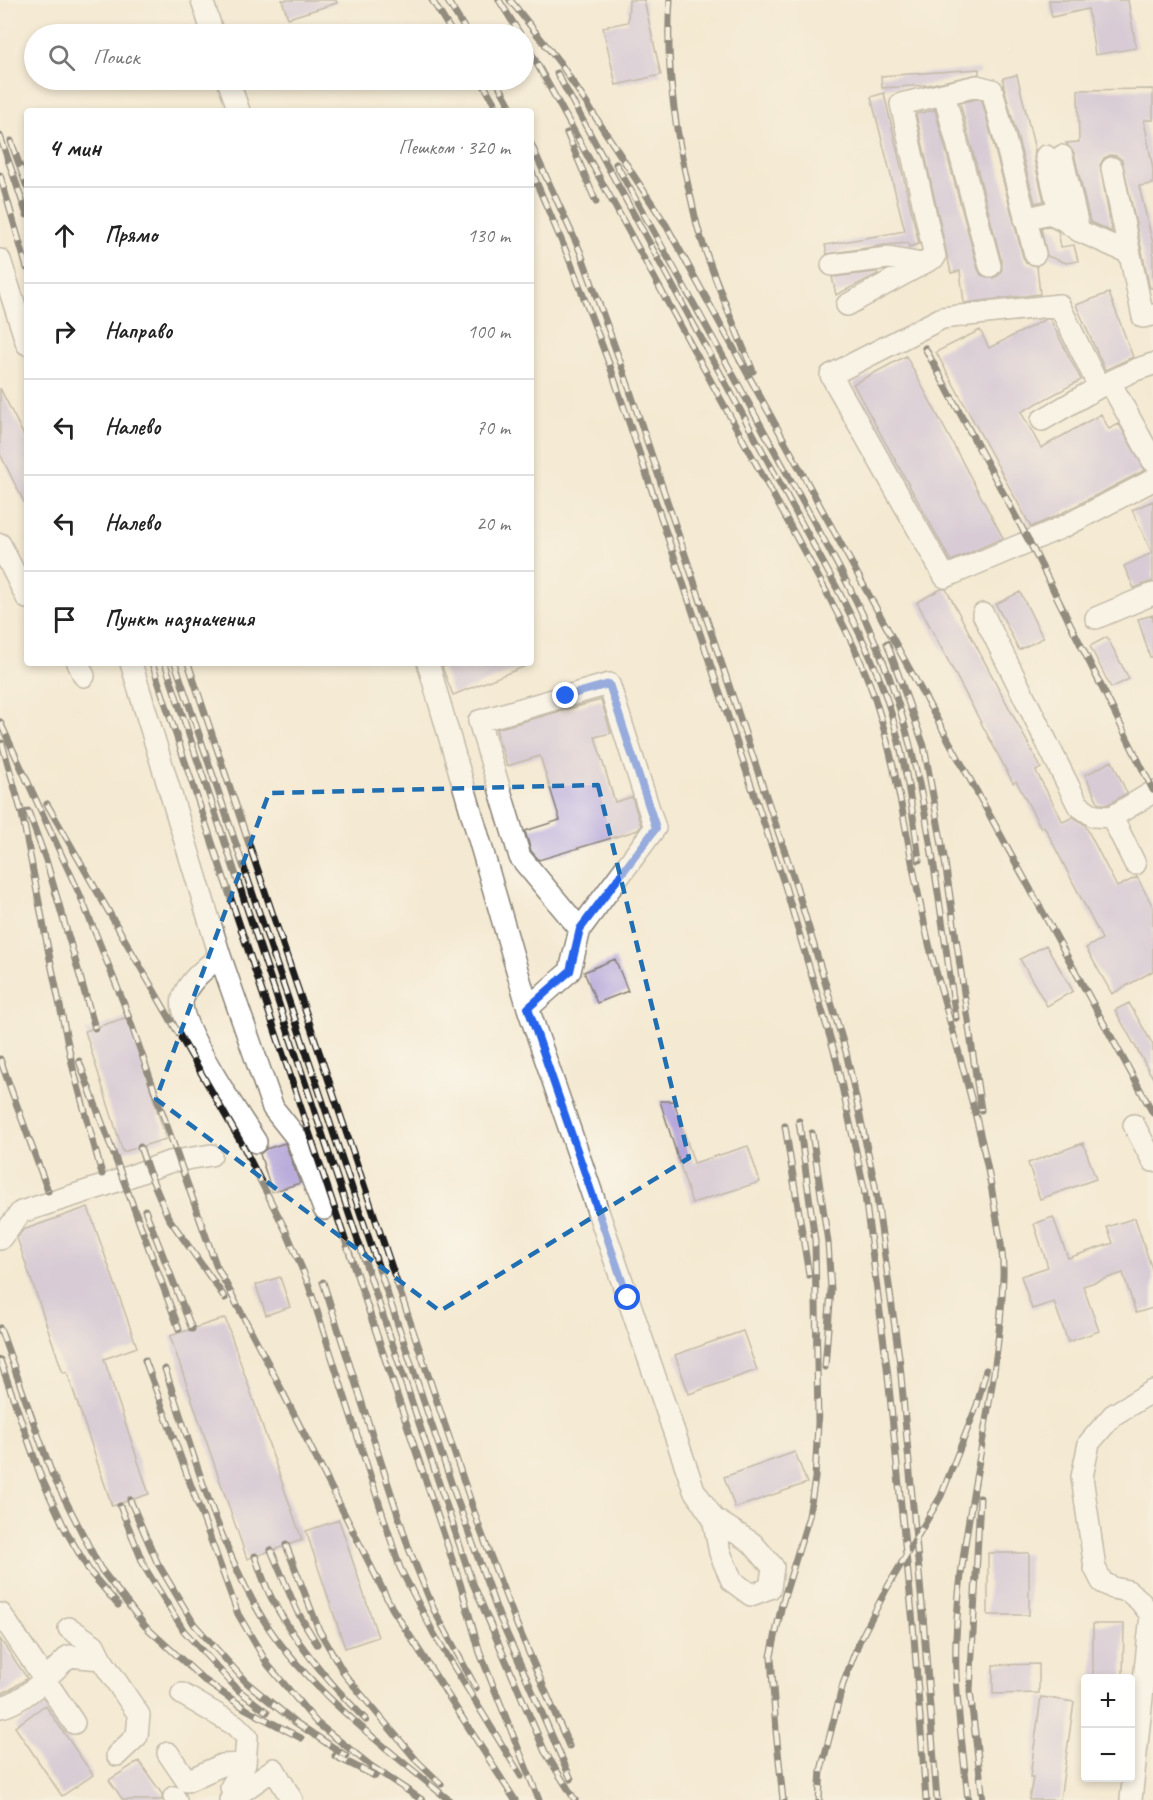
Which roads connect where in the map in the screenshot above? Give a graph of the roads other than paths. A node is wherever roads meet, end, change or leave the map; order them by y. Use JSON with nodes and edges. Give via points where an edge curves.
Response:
{"nodes":[{"id":1,"x":202,"y":0,"type":"edge"},
{"id":2,"x":210,"y":24,"type":"edge"},
{"id":3,"x":232,"y":90,"type":"edge"},
{"id":4,"x":944,"y":94,"type":"junction"},
{"id":5,"x":238,"y":108,"type":"edge"},
{"id":6,"x":1112,"y":168,"type":"dead end"},
{"id":7,"x":1061,"y":218,"type":"junction"},
{"id":8,"x":1025,"y":219,"type":"junction"},
{"id":9,"x":1079,"y":231,"type":"junction"},
{"id":10,"x":1129,"y":253,"type":"junction"},
{"id":11,"x":1035,"y":254,"type":"dead end"},
{"id":12,"x":0,"y":260,"type":"edge"},
{"id":13,"x":922,"y":264,"type":"junction"},
{"id":14,"x":832,"y":265,"type":"dead end"},
{"id":15,"x":990,"y":266,"type":"dead end"},
{"id":16,"x":847,"y":305,"type":"dead end"},
{"id":17,"x":1153,"y":315,"type":"edge"},
{"id":18,"x":24,"y":335,"type":"edge"},
{"id":19,"x":1153,"y":364,"type":"edge"},
{"id":20,"x":1105,"y":384,"type":"junction"},
{"id":21,"x":1042,"y":420,"type":"dead end"},
{"id":22,"x":1153,"y":461,"type":"edge"},
{"id":23,"x":1153,"y":480,"type":"edge"},
{"id":24,"x":0,"y":544,"type":"edge"},
{"id":25,"x":24,"y":592,"type":"edge"},
{"id":26,"x":1153,"y":594,"type":"edge"},
{"id":27,"x":983,"y":614,"type":"dead end"},
{"id":28,"x":1096,"y":618,"type":"dead end"},
{"id":29,"x":132,"y":666,"type":"edge"},
{"id":30,"x":429,"y":666,"type":"edge"},
{"id":31,"x":1153,"y":792,"type":"edge"},
{"id":32,"x":1112,"y":817,"type":"junction"},
{"id":33,"x":1135,"y":864,"type":"dead end"},
{"id":34,"x":580,"y":929,"type":"junction"},
{"id":35,"x":220,"y":956,"type":"junction"},
{"id":36,"x":528,"y":1008,"type":"junction"},
{"id":37,"x":1134,"y":1125,"type":"dead end"},
{"id":38,"x":256,"y":1142,"type":"dead end"},
{"id":39,"x":211,"y":1155,"type":"dead end"},
{"id":40,"x":1153,"y":1161,"type":"edge"},
{"id":41,"x":324,"y":1209,"type":"dead end"},
{"id":42,"x":0,"y":1239,"type":"edge"},
{"id":43,"x":1153,"y":1391,"type":"edge"},
{"id":44,"x":713,"y":1518,"type":"dead end"},
{"id":45,"x":1,"y":1614,"type":"edge"},
{"id":46,"x":1152,"y":1614,"type":"edge"},
{"id":47,"x":69,"y":1628,"type":"dead end"},
{"id":48,"x":101,"y":1659,"type":"junction"},
{"id":49,"x":44,"y":1681,"type":"junction"},
{"id":50,"x":182,"y":1694,"type":"dead end"},
{"id":51,"x":0,"y":1707,"type":"edge"},
{"id":52,"x":74,"y":1723,"type":"dead end"},
{"id":53,"x":168,"y":1753,"type":"dead end"},
{"id":54,"x":117,"y":1755,"type":"dead end"},
{"id":55,"x":246,"y":1764,"type":"junction"},
{"id":56,"x":232,"y":1799,"type":"edge"},
{"id":57,"x":292,"y":1800,"type":"edge"},
{"id":58,"x":1131,"y":1800,"type":"edge"}],
"edges":[{"from":1,"to":2,"type":"street"},
{"from":3,"to":5,"type":"street"},
{"from":4,"to":8,"type":"street","via":[[977,86],[992,90]]},
{"from":4,"to":13,"type":"street","via":[[901,104],[935,257]]},
{"from":4,"to":15,"type":"street"},
{"from":6,"to":10,"type":"street"},
{"from":7,"to":8,"type":"street","via":[[1049,213]]},
{"from":7,"to":9,"type":"street"},
{"from":7,"to":9,"type":"street","via":[[1054,156]]},
{"from":8,"to":11,"type":"street"},
{"from":9,"to":10,"type":"street"},
{"from":10,"to":17,"type":"street","via":[[1143,317]]},
{"from":12,"to":18,"type":"street"},
{"from":13,"to":14,"type":"street","via":[[888,258]]},
{"from":13,"to":16,"type":"street"},
{"from":19,"to":20,"type":"street"},
{"from":20,"to":21,"type":"street"},
{"from":20,"to":22,"type":"street"},
{"from":20,"to":23,"type":"street","via":[[1059,305],[942,318],[831,375],[945,577],[1065,526]]},
{"from":24,"to":25,"type":"street"},
{"from":26,"to":28,"type":"street"},
{"from":27,"to":32,"type":"street","via":[[1078,805],[1094,816]]},
{"from":29,"to":35,"type":"street"},
{"from":30,"to":36,"type":"street"},
{"from":31,"to":32,"type":"street"},
{"from":32,"to":33,"type":"street"},
{"from":34,"to":34,"type":"street","via":[[656,828],[609,684],[479,721],[520,857]]},
{"from":34,"to":36,"type":"street","via":[[570,971]]},
{"from":35,"to":38,"type":"street","via":[[196,977],[182,999],[184,1018]]},
{"from":35,"to":41,"type":"street","via":[[273,1108],[296,1137]]},
{"from":36,"to":44,"type":"street","via":[[694,1490]]},
{"from":37,"to":40,"type":"street"},
{"from":39,"to":42,"type":"street","via":[[169,1162],[21,1212]]},
{"from":43,"to":46,"type":"street","via":[[1113,1415],[1089,1443],[1082,1477],[1095,1568],[1102,1582],[1128,1591]]},
{"from":45,"to":49,"type":"street"},
{"from":46,"to":58,"type":"street"},
{"from":47,"to":48,"type":"street","via":[[94,1645]]},
{"from":48,"to":49,"type":"street","via":[[69,1656]]},
{"from":48,"to":54,"type":"street","via":[[139,1715],[137,1737]]},
{"from":49,"to":51,"type":"street"},
{"from":49,"to":52,"type":"street"},
{"from":50,"to":55,"type":"street","via":[[235,1725],[247,1737]]},
{"from":53,"to":55,"type":"street","via":[[187,1781],[222,1765]]},
{"from":55,"to":56,"type":"street","via":[[231,1787]]},
{"from":56,"to":57,"type":"street","via":[[274,1769]]}]}
